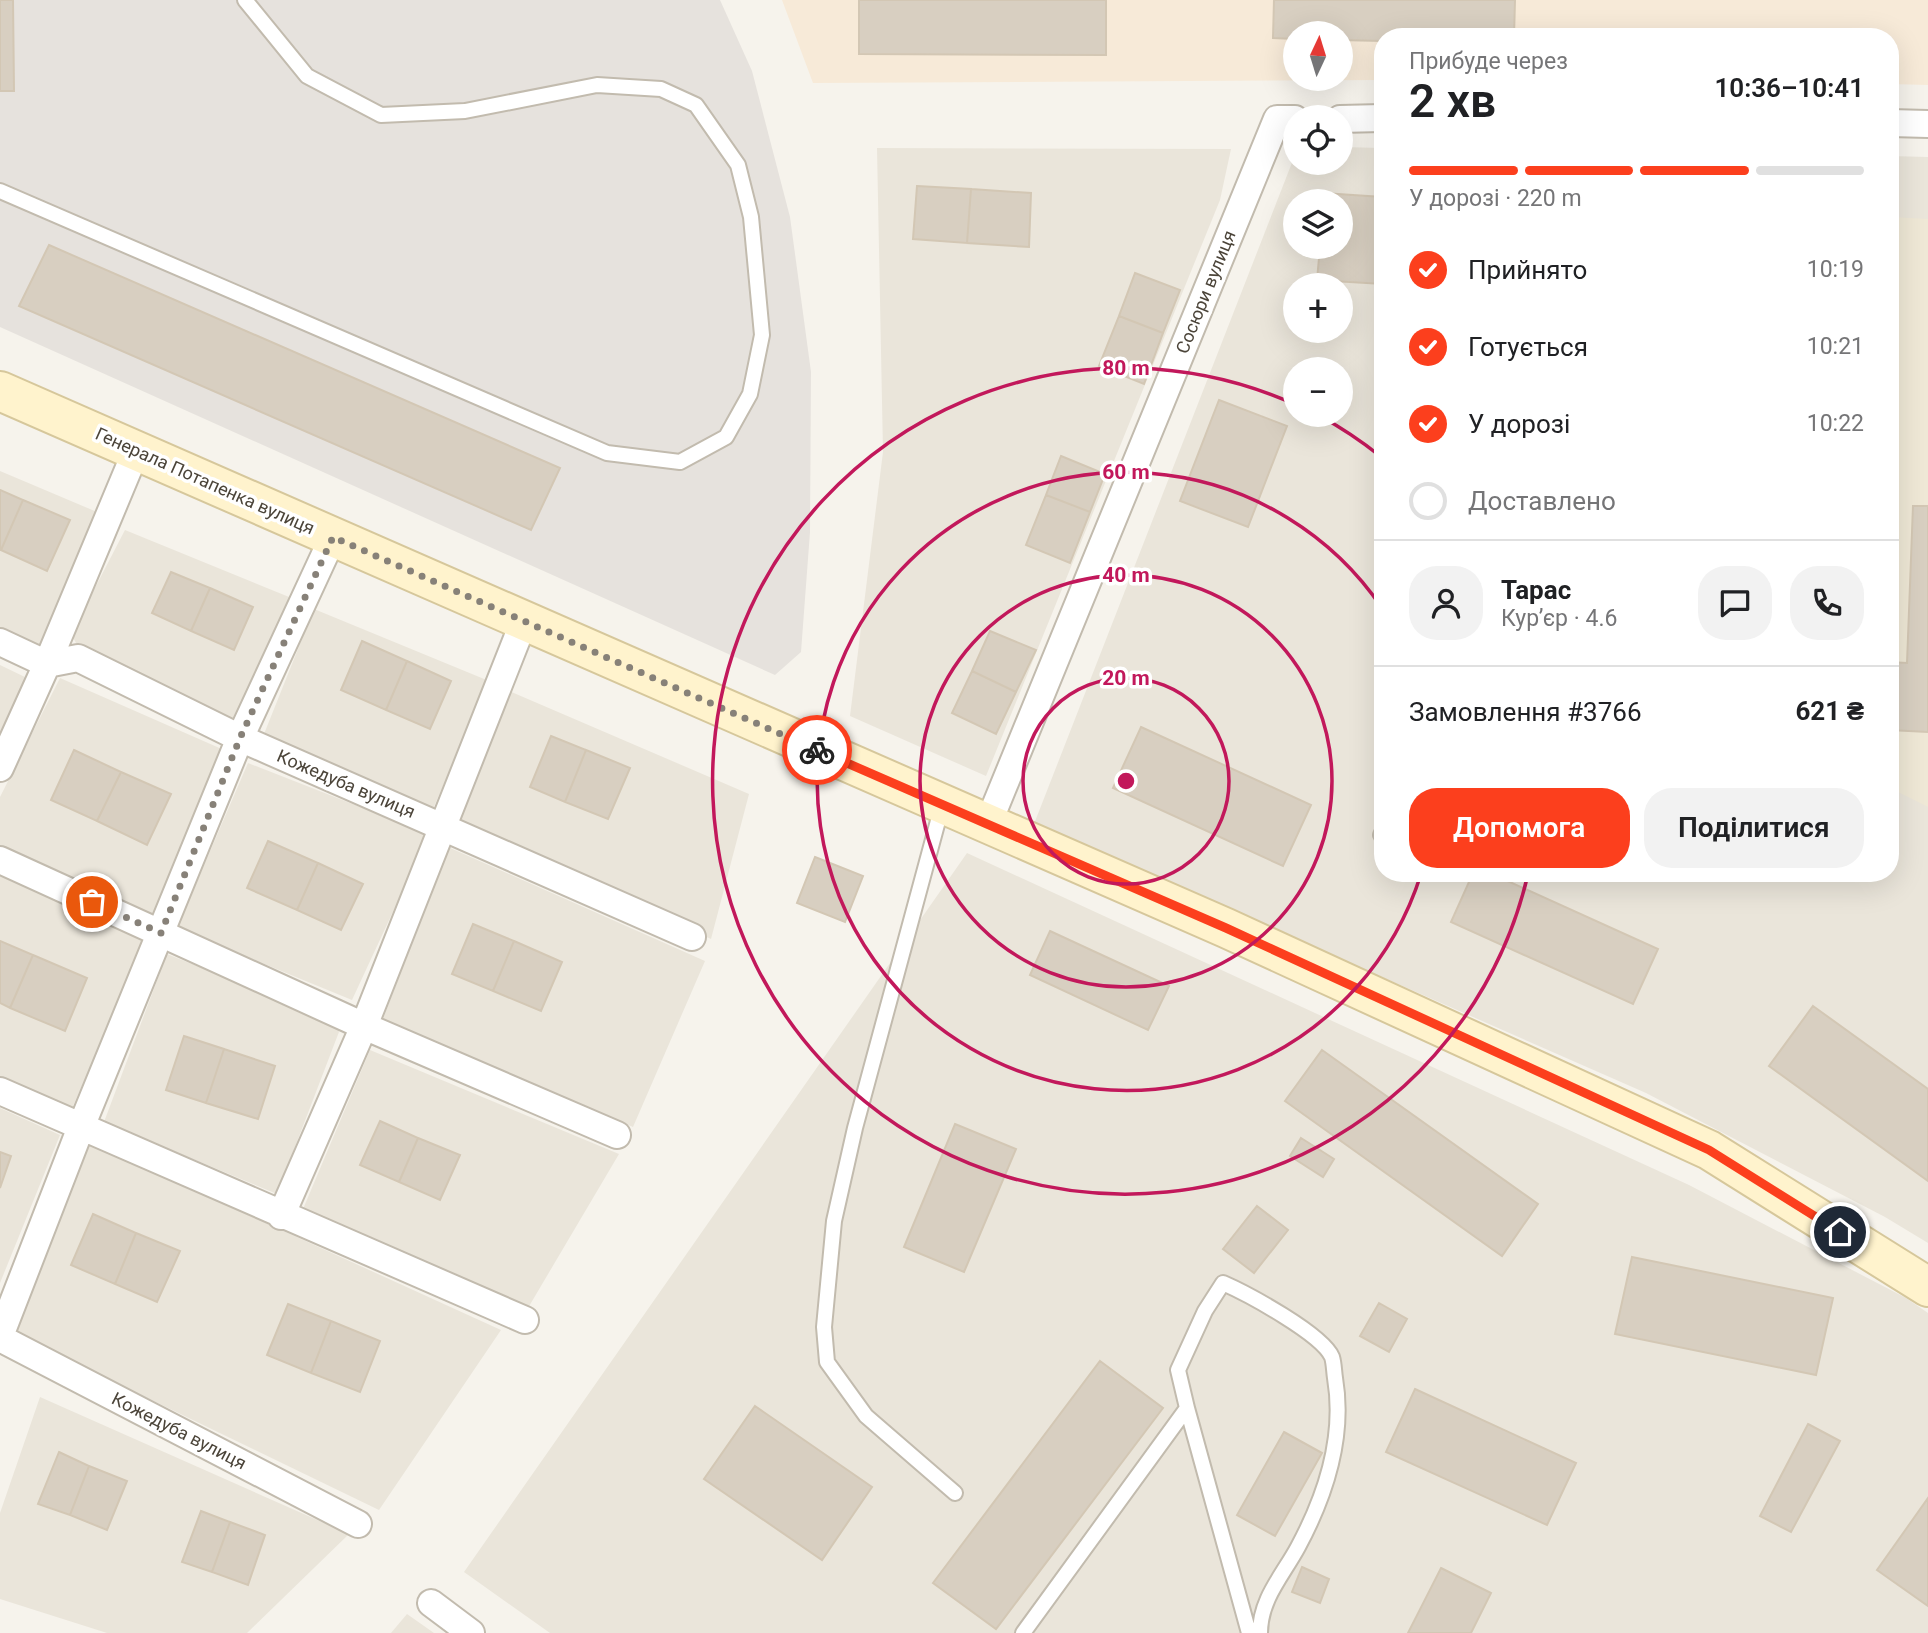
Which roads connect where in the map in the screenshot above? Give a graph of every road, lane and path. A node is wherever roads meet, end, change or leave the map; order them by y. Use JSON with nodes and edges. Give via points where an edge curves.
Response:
{"nodes":[{"id":1,"x":244,"y":0,"type":"edge"},
{"id":2,"x":1374,"y":118,"type":"edge"},
{"id":3,"x":1353,"y":119,"type":"edge"},
{"id":4,"x":1283,"y":120,"type":"edge"},
{"id":5,"x":1899,"y":123,"type":"edge"},
{"id":6,"x":1928,"y":124,"type":"edge"},
{"id":7,"x":0,"y":191,"type":"edge"},
{"id":8,"x":0,"y":391,"type":"edge"},
{"id":9,"x":136,"y":451,"type":"junction"},
{"id":10,"x":333,"y":537,"type":"junction"},
{"id":11,"x":524,"y":621,"type":"junction"},
{"id":12,"x":0,"y":642,"type":"edge"},
{"id":13,"x":47,"y":664,"type":"junction"},
{"id":14,"x":240,"y":738,"type":"junction"},
{"id":15,"x":0,"y":768,"type":"edge"},
{"id":16,"x":942,"y":804,"type":"junction"},
{"id":17,"x":995,"y":808,"type":"junction"},
{"id":18,"x":441,"y":824,"type":"junction"},
{"id":19,"x":0,"y":860,"type":"edge"},
{"id":20,"x":161,"y":933,"type":"junction"},
{"id":21,"x":692,"y":937,"type":"dead end"},
{"id":22,"x":364,"y":1026,"type":"junction"},
{"id":23,"x":0,"y":1091,"type":"edge"},
{"id":24,"x":81,"y":1128,"type":"junction"},
{"id":25,"x":617,"y":1135,"type":"dead end"},
{"id":26,"x":281,"y":1216,"type":"junction"},
{"id":27,"x":1928,"y":1287,"type":"edge"},
{"id":28,"x":525,"y":1320,"type":"dead end"},
{"id":29,"x":0,"y":1337,"type":"edge"},
{"id":30,"x":1187,"y":1408,"type":"junction"},
{"id":31,"x":956,"y":1493,"type":"dead end"},
{"id":32,"x":358,"y":1524,"type":"dead end"},
{"id":33,"x":431,"y":1603,"type":"dead end"},
{"id":34,"x":471,"y":1633,"type":"edge"},
{"id":35,"x":1023,"y":1633,"type":"edge"},
{"id":36,"x":1249,"y":1633,"type":"edge"},
{"id":37,"x":1260,"y":1633,"type":"edge"}],
"edges":[{"from":1,"to":7,"type":"lane","via":[[307,76],[381,116],[464,111],[597,85],[661,89],[696,105],[738,165],[751,217],[758,281],[762,335],[750,394],[726,437],[680,462],[607,453]]},
{"from":2,"to":3,"type":"street"},
{"from":4,"to":17,"type":"street","name":"Сосюри вулиця","via":[[1277,120]]},
{"from":5,"to":6,"type":"street"},
{"from":8,"to":9,"type":"main road","name":"Генерала Потапенка вулиця"},
{"from":9,"to":10,"type":"main road","name":"Генерала Потапенка вулиця"},
{"from":9,"to":13,"type":"street"},
{"from":10,"to":11,"type":"main road","name":"Генерала Потапенка вулиця"},
{"from":10,"to":14,"type":"street"},
{"from":11,"to":16,"type":"main road","name":"Генерала Потапенка вулиця"},
{"from":11,"to":18,"type":"street"},
{"from":12,"to":13,"type":"street"},
{"from":13,"to":14,"type":"street","name":"Кожедуба вулиця","via":[[78,658]]},
{"from":13,"to":15,"type":"street"},
{"from":14,"to":18,"type":"street","name":"Кожедуба вулиця"},
{"from":14,"to":20,"type":"street"},
{"from":16,"to":17,"type":"main road","name":"Генерала Потапенка вулиця"},
{"from":16,"to":31,"type":"lane","via":[[855,1128],[834,1221],[824,1326],[827,1362],[866,1416]]},
{"from":17,"to":27,"type":"main road","name":"Генерала Потапенка вулиця","via":[[1226,928],[1709,1150]]},
{"from":18,"to":21,"type":"street","name":"Кожедуба вулиця"},
{"from":18,"to":22,"type":"street"},
{"from":19,"to":20,"type":"street"},
{"from":20,"to":22,"type":"street"},
{"from":20,"to":24,"type":"street"},
{"from":22,"to":25,"type":"street"},
{"from":22,"to":26,"type":"street"},
{"from":23,"to":24,"type":"street"},
{"from":24,"to":26,"type":"street"},
{"from":24,"to":29,"type":"street"},
{"from":26,"to":28,"type":"street"},
{"from":29,"to":32,"type":"street","name":"Кожедуба вулиця"},
{"from":30,"to":35,"type":"lane"},
{"from":30,"to":36,"type":"lane"},
{"from":30,"to":37,"type":"lane","via":[[1178,1370],[1223,1283],[1290,1318],[1332,1356],[1340,1408],[1335,1451],[1298,1547],[1271,1590]]},
{"from":33,"to":34,"type":"street"}]}
